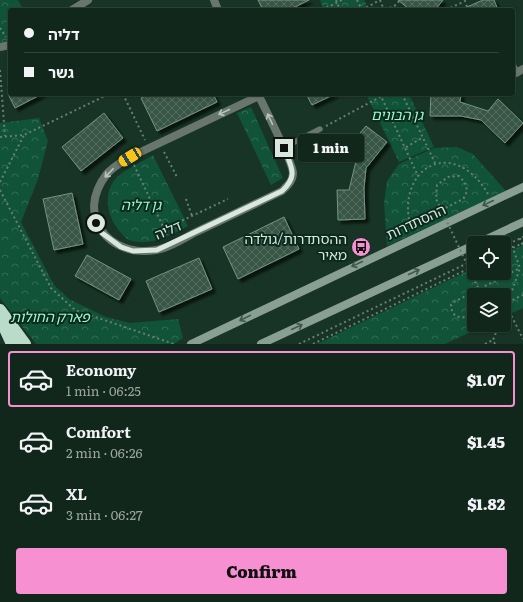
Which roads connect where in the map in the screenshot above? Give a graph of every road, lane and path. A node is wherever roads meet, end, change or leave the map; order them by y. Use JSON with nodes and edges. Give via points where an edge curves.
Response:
{"nodes":[{"id":1,"x":88,"y":0,"type":"edge"},
{"id":2,"x":342,"y":0,"type":"edge"},
{"id":3,"x":380,"y":0,"type":"edge"},
{"id":4,"x":400,"y":0,"type":"edge"},
{"id":5,"x":336,"y":1,"type":"edge"},
{"id":6,"x":467,"y":7,"type":"dead end"},
{"id":7,"x":75,"y":8,"type":"edge"},
{"id":8,"x":325,"y":8,"type":"edge"},
{"id":9,"x":366,"y":8,"type":"edge"},
{"id":10,"x":389,"y":8,"type":"edge"},
{"id":11,"x":450,"y":8,"type":"edge"},
{"id":12,"x":0,"y":70,"type":"edge"},
{"id":13,"x":105,"y":96,"type":"edge"},
{"id":14,"x":123,"y":96,"type":"edge"},
{"id":15,"x":257,"y":96,"type":"edge"},
{"id":16,"x":259,"y":96,"type":"edge"},
{"id":17,"x":379,"y":96,"type":"edge"},
{"id":18,"x":381,"y":96,"type":"edge"},
{"id":19,"x":402,"y":96,"type":"edge"},
{"id":20,"x":320,"y":129,"type":"joint"},
{"id":21,"x":24,"y":135,"type":"junction"},
{"id":22,"x":5,"y":136,"type":"junction"},
{"id":23,"x":0,"y":137,"type":"edge"},
{"id":24,"x":422,"y":138,"type":"junction"},
{"id":25,"x":160,"y":143,"type":"junction"},
{"id":26,"x":405,"y":147,"type":"junction"},
{"id":27,"x":149,"y":148,"type":"junction"},
{"id":28,"x":284,"y":148,"type":"junction"},
{"id":29,"x":130,"y":157,"type":"junction"},
{"id":30,"x":435,"y":163,"type":"junction"},
{"id":31,"x":418,"y":176,"type":"junction"},
{"id":32,"x":177,"y":177,"type":"dead end"},
{"id":33,"x":0,"y":182,"type":"edge"},
{"id":34,"x":523,"y":187,"type":"edge"},
{"id":35,"x":0,"y":190,"type":"edge"},
{"id":36,"x":228,"y":199,"type":"dead end"},
{"id":37,"x":186,"y":200,"type":"dead end"},
{"id":38,"x":492,"y":201,"type":"junction"},
{"id":39,"x":441,"y":210,"type":"edge"},
{"id":40,"x":441,"y":210,"type":"edge"},
{"id":41,"x":441,"y":210,"type":"edge"},
{"id":42,"x":441,"y":210,"type":"edge"},
{"id":43,"x":192,"y":216,"type":"junction"},
{"id":44,"x":523,"y":222,"type":"edge"},
{"id":45,"x":410,"y":226,"type":"junction"},
{"id":46,"x":164,"y":229,"type":"junction"},
{"id":47,"x":493,"y":236,"type":"edge"},
{"id":48,"x":523,"y":237,"type":"edge"},
{"id":49,"x":413,"y":238,"type":"junction"},
{"id":50,"x":520,"y":238,"type":"junction"},
{"id":51,"x":511,"y":242,"type":"edge"},
{"id":52,"x":522,"y":243,"type":"edge"},
{"id":53,"x":171,"y":244,"type":"junction"},
{"id":54,"x":511,"y":244,"type":"edge"},
{"id":55,"x":513,"y":247,"type":"junction"},
{"id":56,"x":523,"y":247,"type":"edge"},
{"id":57,"x":467,"y":248,"type":"edge"},
{"id":58,"x":467,"y":263,"type":"edge"},
{"id":59,"x":520,"y":268,"type":"junction"},
{"id":60,"x":467,"y":269,"type":"edge"},
{"id":61,"x":478,"y":288,"type":"edge"},
{"id":62,"x":481,"y":288,"type":"edge"},
{"id":63,"x":511,"y":294,"type":"edge"},
{"id":64,"x":467,"y":295,"type":"edge"},
{"id":65,"x":523,"y":295,"type":"edge"},
{"id":66,"x":511,"y":301,"type":"edge"},
{"id":67,"x":0,"y":310,"type":"edge"},
{"id":68,"x":511,"y":315,"type":"edge"},
{"id":69,"x":467,"y":317,"type":"edge"},
{"id":70,"x":0,"y":319,"type":"edge"},
{"id":71,"x":497,"y":332,"type":"edge"},
{"id":72,"x":523,"y":339,"type":"edge"},
{"id":73,"x":493,"y":340,"type":"junction"},
{"id":74,"x":12,"y":344,"type":"edge"},
{"id":75,"x":25,"y":344,"type":"edge"},
{"id":76,"x":174,"y":344,"type":"edge"},
{"id":77,"x":191,"y":344,"type":"edge"},
{"id":78,"x":261,"y":344,"type":"edge"},
{"id":79,"x":299,"y":344,"type":"edge"},
{"id":80,"x":312,"y":344,"type":"edge"},
{"id":81,"x":485,"y":344,"type":"edge"},
{"id":82,"x":495,"y":344,"type":"edge"}],
"edges":[{"from":1,"to":7,"type":"street"},
{"from":2,"to":5,"type":"path"},
{"from":3,"to":9,"type":"path"},
{"from":4,"to":10,"type":"path"},
{"from":5,"to":8,"type":"path"},
{"from":6,"to":11,"type":"path","via":[[465,1]]},
{"from":12,"to":22,"type":"path"},
{"from":13,"to":21,"type":"path"},
{"from":14,"to":27,"type":"path"},
{"from":15,"to":25,"type":"street","name":"דליה","one_way":true},
{"from":28,"to":16,"type":"street","one_way":true},
{"from":17,"to":20,"type":"path"},
{"from":18,"to":26,"type":"path"},
{"from":19,"to":24,"type":"path"},
{"from":20,"to":28,"type":"lane"},
{"from":21,"to":22,"type":"path"},
{"from":21,"to":33,"type":"path"},
{"from":22,"to":23,"type":"path"},
{"from":24,"to":26,"type":"path"},
{"from":24,"to":30,"type":"path"},
{"from":25,"to":27,"type":"street","name":"דליה"},
{"from":25,"to":32,"type":"path"},
{"from":26,"to":31,"type":"path"},
{"from":27,"to":29,"type":"street","name":"דליה"},
{"from":28,"to":53,"type":"street","name":"דליה","via":[[294,172],[290,183],[282,191]]},
{"from":29,"to":46,"type":"path"},
{"from":29,"to":53,"type":"street","name":"דליה","one_way":true,"via":[[107,175],[99,187],[94,199],[96,223],[110,240],[133,251],[157,250]]},
{"from":30,"to":31,"type":"path"},
{"from":30,"to":38,"type":"path","via":[[456,163],[480,181]]},
{"from":31,"to":45,"type":"path","via":[[409,196]]},
{"from":34,"to":38,"type":"main road","name":"ההסתדרות"},
{"from":35,"to":76,"type":"path","via":[[51,288],[75,310]]},
{"from":36,"to":43,"type":"path"},
{"from":37,"to":43,"type":"path"},
{"from":38,"to":49,"type":"main road","name":"ההסתדרות","one_way":true},
{"from":39,"to":61,"type":"path","bridge":true},
{"from":40,"to":41,"type":"path","bridge":true,"via":[[436,199],[437,185],[441,180],[458,176],[467,187],[467,192],[463,199]]},
{"from":42,"to":45,"type":"path","bridge":true},
{"from":43,"to":46,"type":"path"},
{"from":44,"to":47,"type":"main road"},
{"from":45,"to":49,"type":"path"},
{"from":46,"to":53,"type":"path"},
{"from":48,"to":50,"type":"path"},
{"from":49,"to":77,"type":"main road","name":"ההסתדרות","one_way":true},
{"from":50,"to":51,"type":"path"},
{"from":50,"to":52,"type":"path"},
{"from":52,"to":55,"type":"path"},
{"from":52,"to":56,"type":"path"},
{"from":54,"to":55,"type":"path"},
{"from":55,"to":59,"type":"path"},
{"from":78,"to":57,"type":"main road","one_way":true},
{"from":58,"to":79,"type":"path"},
{"from":59,"to":62,"type":"path"},
{"from":59,"to":63,"type":"path"},
{"from":60,"to":80,"type":"path"},
{"from":64,"to":69,"type":"path","via":[[451,305],[457,318]]},
{"from":65,"to":66,"type":"path"},
{"from":67,"to":75,"type":"highway"},
{"from":68,"to":72,"type":"path"},
{"from":70,"to":74,"type":"highway"},
{"from":71,"to":73,"type":"path"},
{"from":73,"to":81,"type":"path"},
{"from":73,"to":82,"type":"path"}]}
